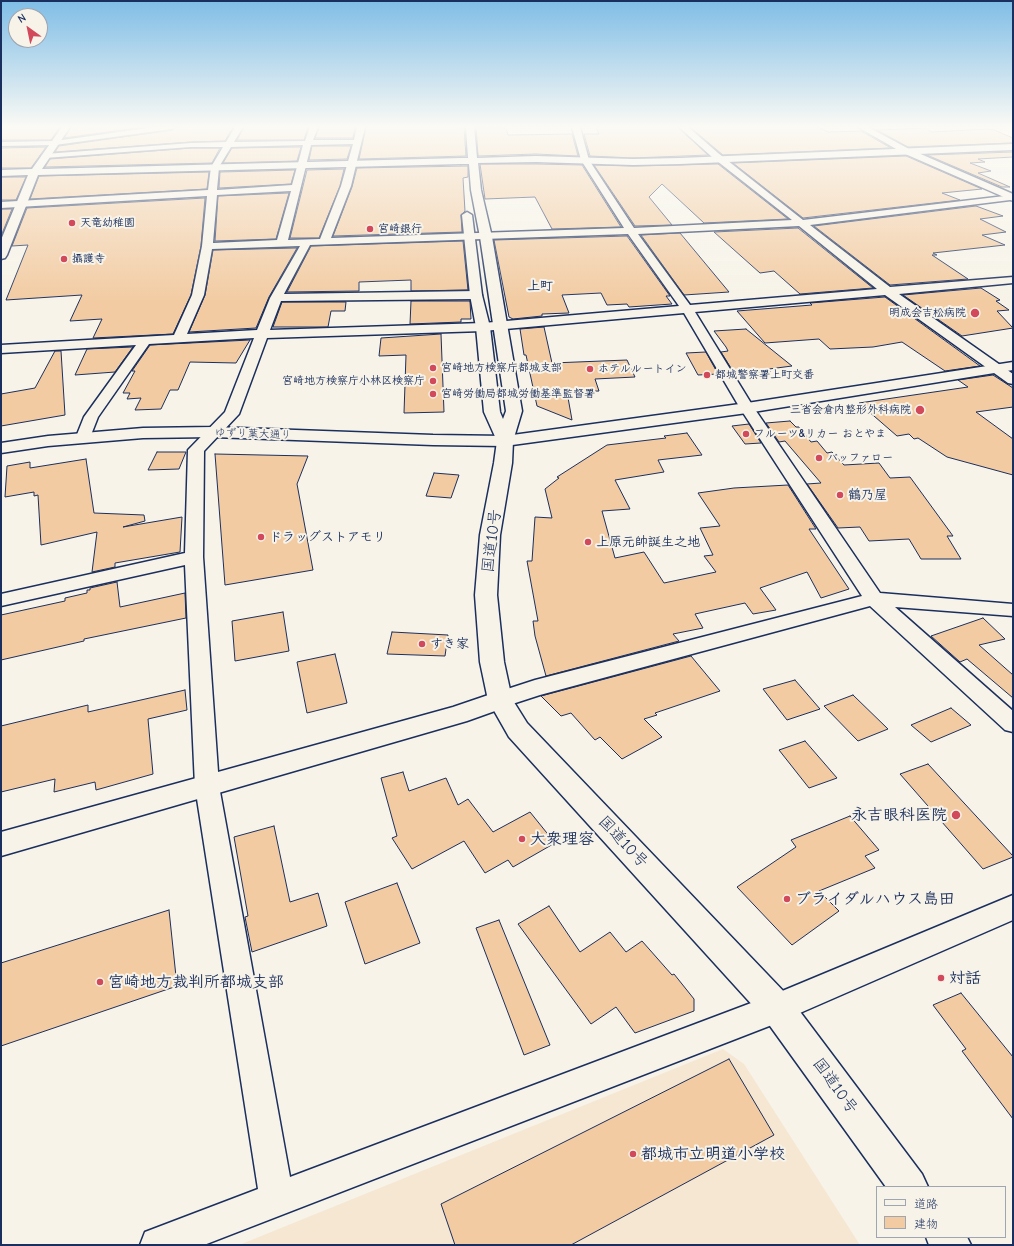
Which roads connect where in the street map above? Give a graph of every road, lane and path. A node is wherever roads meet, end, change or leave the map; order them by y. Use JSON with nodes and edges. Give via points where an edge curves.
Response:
{"nodes":[{"id":1,"x":29,"y":185,"type":"edge"},
{"id":2,"x":213,"y":185,"type":"edge"},
{"id":3,"x":346,"y":185,"type":"edge"},
{"id":4,"x":475,"y":185,"type":"edge"},
{"id":5,"x":600,"y":185,"type":"edge"},
{"id":6,"x":754,"y":185,"type":"edge"},
{"id":7,"x":984,"y":185,"type":"edge"},
{"id":8,"x":296,"y":188,"type":"joint"},
{"id":9,"x":212,"y":192,"type":"junction"},
{"id":10,"x":1012,"y":195,"type":"edge"},
{"id":11,"x":22,"y":204,"type":"junction"},
{"id":12,"x":1,"y":205,"type":"edge"},
{"id":13,"x":466,"y":208,"type":"dead end"},
{"id":14,"x":801,"y":223,"type":"junction"},
{"id":15,"x":630,"y":231,"type":"junction"},
{"id":16,"x":486,"y":237,"type":"junction"},
{"id":17,"x":470,"y":238,"type":"junction"},
{"id":18,"x":307,"y":242,"type":"junction"},
{"id":19,"x":324,"y":242,"type":"junction"},
{"id":20,"x":282,"y":243,"type":"junction"},
{"id":21,"x":207,"y":246,"type":"junction"},
{"id":22,"x":1,"y":255,"type":"edge"},
{"id":23,"x":1013,"y":280,"type":"edge"},
{"id":24,"x":889,"y":292,"type":"junction"},
{"id":25,"x":476,"y":295,"type":"junction"},
{"id":26,"x":276,"y":298,"type":"junction"},
{"id":27,"x":688,"y":310,"type":"junction"},
{"id":28,"x":499,"y":324,"type":"junction"},
{"id":29,"x":483,"y":327,"type":"junction"},
{"id":30,"x":262,"y":334,"type":"junction"},
{"id":31,"x":179,"y":338,"type":"junction"},
{"id":32,"x":146,"y":340,"type":"junction"},
{"id":33,"x":1,"y":350,"type":"edge"},
{"id":34,"x":1006,"y":367,"type":"edge"},
{"id":35,"x":1013,"y":380,"type":"edge"},
{"id":36,"x":747,"y":408,"type":"junction"},
{"id":37,"x":213,"y":432,"type":"junction"},
{"id":38,"x":84,"y":437,"type":"junction"},
{"id":39,"x":505,"y":441,"type":"junction"},
{"id":40,"x":1,"y":448,"type":"edge"},
{"id":41,"x":194,"y":557,"type":"junction"},
{"id":42,"x":1,"y":600,"type":"edge"},
{"id":43,"x":874,"y":600,"type":"junction"},
{"id":44,"x":1013,"y":610,"type":"edge"},
{"id":45,"x":500,"y":700,"type":"junction"},
{"id":46,"x":1013,"y":724,"type":"edge"},
{"id":47,"x":207,"y":786,"type":"junction"},
{"id":48,"x":1,"y":844,"type":"edge"},
{"id":49,"x":1013,"y":907,"type":"edge"},
{"id":50,"x":778,"y":1008,"type":"junction"},
{"id":51,"x":908,"y":1186,"type":"edge"},
{"id":52,"x":277,"y":1200,"type":"junction"},
{"id":53,"x":158,"y":1245,"type":"edge"}],
"edges":[{"from":1,"to":11,"type":"main road"},
{"from":2,"to":9,"type":"street"},
{"from":3,"to":19,"type":"street"},
{"from":4,"to":16,"type":"main road","name":"国道10号"},
{"from":5,"to":15,"type":"street"},
{"from":6,"to":14,"type":"street"},
{"from":7,"to":10,"type":"main road"},
{"from":8,"to":9,"type":"street"},
{"from":8,"to":20,"type":"street"},
{"from":9,"to":11,"type":"street"},
{"from":9,"to":21,"type":"street"},
{"from":10,"to":14,"type":"street"},
{"from":11,"to":12,"type":"street"},
{"from":11,"to":22,"type":"main road"},
{"from":13,"to":17,"type":"main road","name":"国道10号"},
{"from":14,"to":15,"type":"street"},
{"from":14,"to":24,"type":"street"},
{"from":15,"to":16,"type":"street"},
{"from":15,"to":27,"type":"street"},
{"from":16,"to":17,"type":"street"},
{"from":16,"to":28,"type":"main road","name":"国道10号"},
{"from":17,"to":19,"type":"street"},
{"from":17,"to":25,"type":"main road","name":"国道10号"},
{"from":18,"to":19,"type":"street"},
{"from":18,"to":20,"type":"street"},
{"from":18,"to":26,"type":"street"},
{"from":20,"to":21,"type":"street"},
{"from":21,"to":31,"type":"street","via":[[198,295]]},
{"from":23,"to":24,"type":"street"},
{"from":24,"to":27,"type":"street"},
{"from":24,"to":34,"type":"street"},
{"from":25,"to":26,"type":"street"},
{"from":25,"to":29,"type":"main road","name":"国道10号"},
{"from":26,"to":30,"type":"street"},
{"from":27,"to":28,"type":"street"},
{"from":27,"to":36,"type":"street"},
{"from":28,"to":29,"type":"street"},
{"from":28,"to":39,"type":"main road","name":"国道10号","via":[[514,411]]},
{"from":29,"to":30,"type":"street"},
{"from":29,"to":39,"type":"main road","name":"国道10号","via":[[492,412]]},
{"from":30,"to":31,"type":"street"},
{"from":30,"to":37,"type":"street","via":[[232,414]]},
{"from":31,"to":32,"type":"street"},
{"from":32,"to":33,"type":"street"},
{"from":32,"to":38,"type":"street","via":[[91,417]]},
{"from":34,"to":35,"type":"street"},
{"from":34,"to":36,"type":"main road","name":"ゆずり葉大通り"},
{"from":36,"to":39,"type":"main road","name":"ゆずり葉大通り"},
{"from":36,"to":43,"type":"street"},
{"from":37,"to":38,"type":"main road","name":"ゆずり葉大通り"},
{"from":37,"to":39,"type":"main road","name":"ゆずり葉大通り"},
{"from":37,"to":41,"type":"street","via":[[196,450]]},
{"from":38,"to":40,"type":"main road","name":"ゆずり葉大通り"},
{"from":39,"to":45,"type":"main road","name":"国道10号","via":[[490,535],[486,595],[492,662]]},
{"from":41,"to":42,"type":"street"},
{"from":41,"to":47,"type":"street"},
{"from":43,"to":44,"type":"street"},
{"from":43,"to":45,"type":"street","via":[[535,688]]},
{"from":43,"to":46,"type":"street"},
{"from":45,"to":47,"type":"main road","via":[[458,716]]},
{"from":45,"to":50,"type":"main road","name":"国道10号","via":[[518,730]]},
{"from":47,"to":48,"type":"main road"},
{"from":47,"to":52,"type":"street"},
{"from":49,"to":50,"type":"street"},
{"from":50,"to":51,"type":"main road","name":"国道10号"},
{"from":50,"to":52,"type":"street"},
{"from":52,"to":53,"type":"street"}]}
